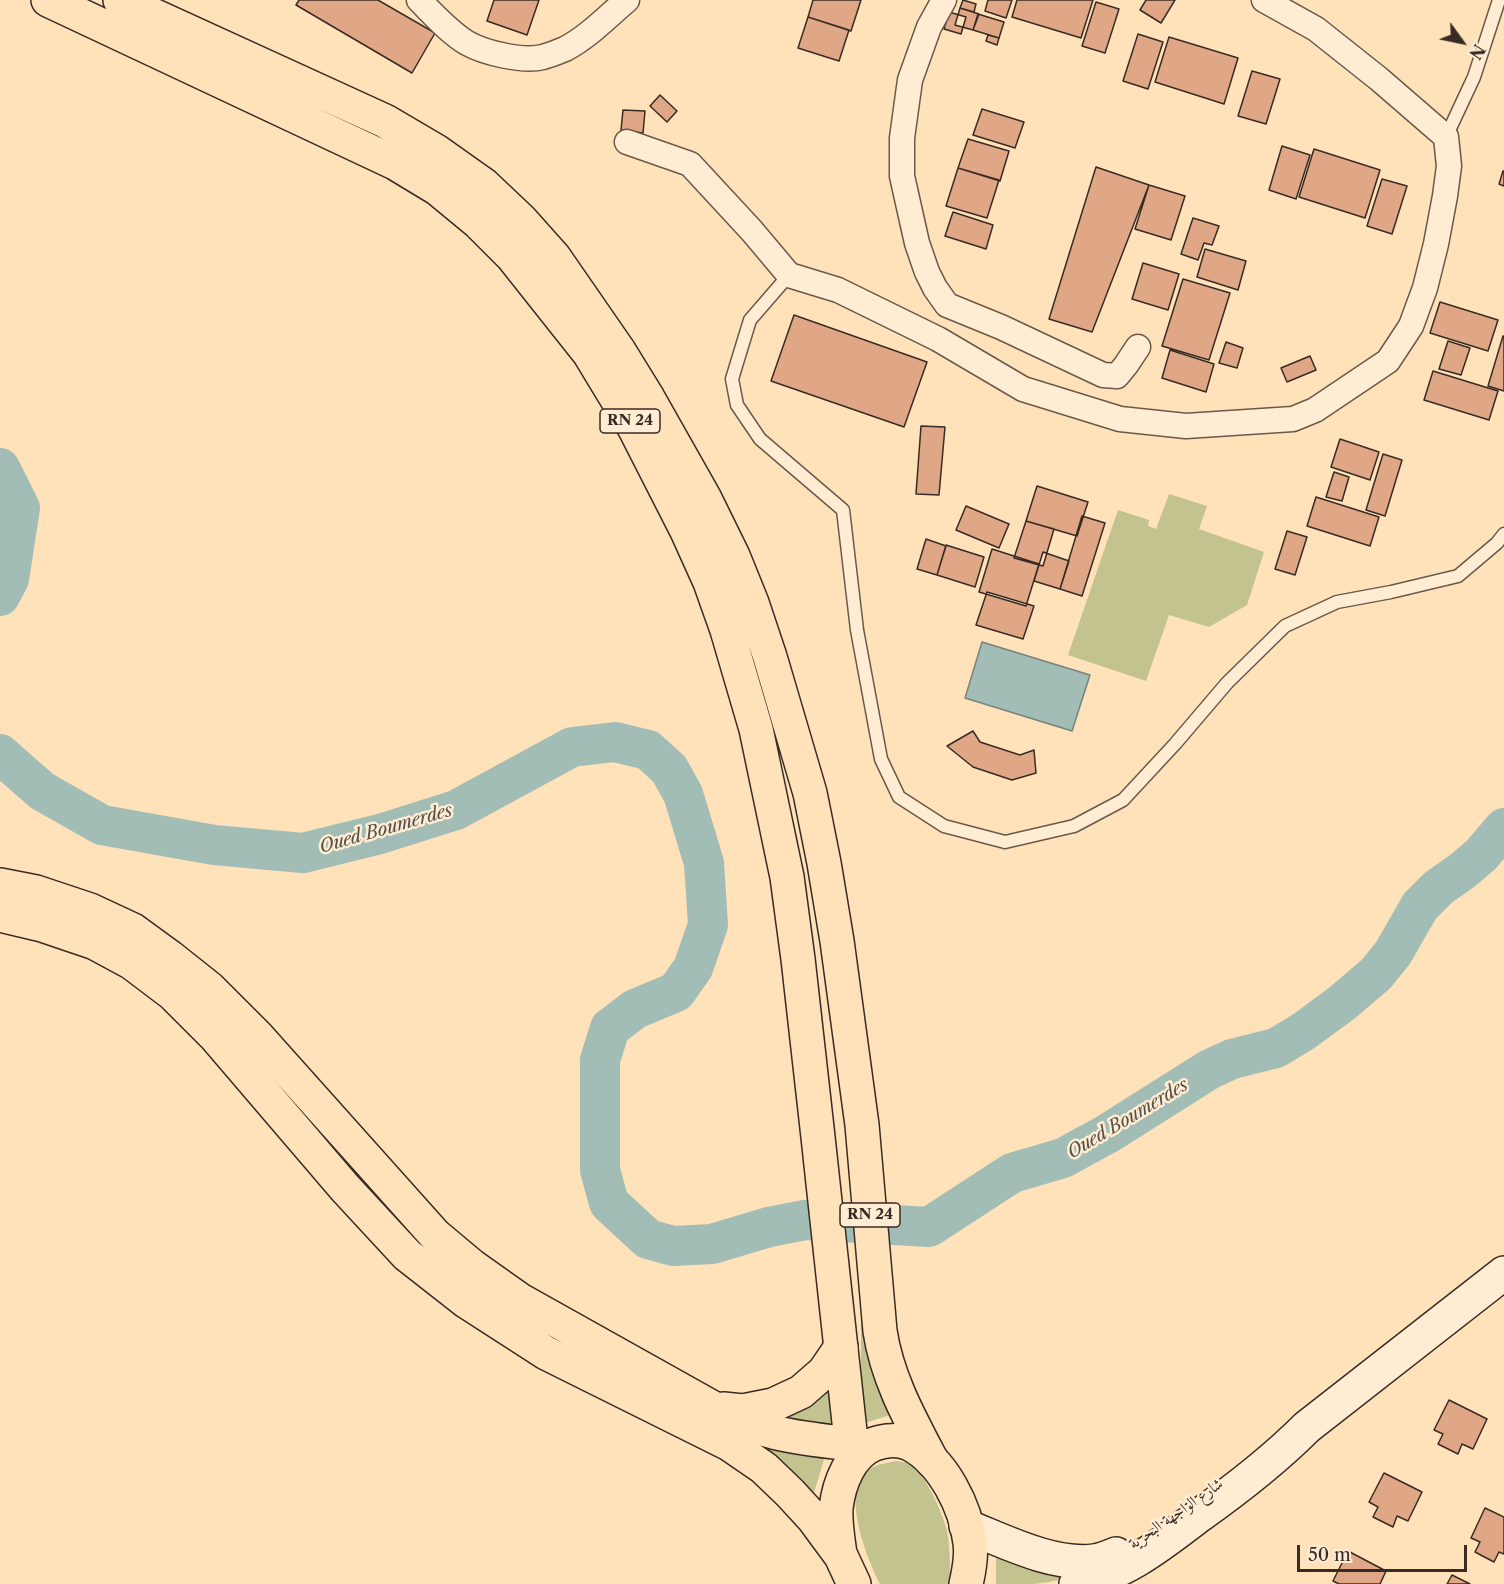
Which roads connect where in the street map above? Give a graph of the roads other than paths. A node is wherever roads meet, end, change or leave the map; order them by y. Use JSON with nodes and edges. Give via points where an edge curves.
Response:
{"nodes":[{"id":1,"x":48,"y":0,"type":"edge"},
{"id":2,"x":120,"y":0,"type":"edge"},
{"id":3,"x":419,"y":0,"type":"edge"},
{"id":4,"x":627,"y":0,"type":"edge"},
{"id":5,"x":945,"y":0,"type":"edge"},
{"id":6,"x":1264,"y":0,"type":"edge"},
{"id":7,"x":1499,"y":0,"type":"edge"},
{"id":8,"x":1446,"y":137,"type":"junction"},
{"id":9,"x":627,"y":141,"type":"dead end"},
{"id":10,"x":789,"y":275,"type":"junction"},
{"id":11,"x":1138,"y":347,"type":"dead end"},
{"id":12,"x":1504,"y":534,"type":"edge"},
{"id":13,"x":0,"y":885,"type":"edge"},
{"id":14,"x":0,"y":915,"type":"edge"},
{"id":15,"x":1504,"y":1273,"type":"edge"},
{"id":16,"x":841,"y":1347,"type":"junction"},
{"id":17,"x":713,"y":1408,"type":"junction"},
{"id":18,"x":1307,"y":1427,"type":"junction"},
{"id":19,"x":858,"y":1450,"type":"junction"},
{"id":20,"x":932,"y":1461,"type":"junction"},
{"id":21,"x":966,"y":1526,"type":"junction"},
{"id":22,"x":849,"y":1576,"type":"edge"},
{"id":23,"x":966,"y":1584,"type":"edge"},
{"id":24,"x":1076,"y":1584,"type":"edge"}],
"edges":[{"from":1,"to":16,"type":"main road","number":"RN 24","via":[[395,163],[438,189],[512,256],[589,353],[635,429],[710,582],[756,729],[787,877]]},
{"from":2,"to":20,"type":"main road","number":"RN 24","via":[[385,121],[484,185],[554,257],[619,351],[704,497],[752,603],[810,793],[837,941],[862,1125],[883,1349],[909,1416]]},
{"from":3,"to":4,"type":"street","via":[[468,43],[492,54],[520,58],[542,58],[565,49]]},
{"from":5,"to":11,"type":"street","via":[[929,27],[910,80],[902,138],[902,176],[917,243],[935,288],[947,305],[1103,375],[1117,376]]},
{"from":6,"to":8,"type":"street","via":[[1316,29]]},
{"from":7,"to":8,"type":"lane","via":[[1474,77]]},
{"from":8,"to":10,"type":"street","via":[[1449,166],[1438,234],[1411,326],[1388,361],[1315,410],[1293,419],[1186,426],[1120,419],[1023,389],[928,334],[838,290]]},
{"from":9,"to":10,"type":"street","via":[[690,164]]},
{"from":10,"to":12,"type":"lane","via":[[750,320],[732,379],[738,405],[760,439],[843,510],[857,630],[882,759],[899,797],[944,826],[1005,842],[1074,826],[1122,800],[1227,683],[1285,626],[1337,602],[1458,576]]},
{"from":13,"to":17,"type":"main road","via":[[90,910],[133,930],[170,957],[209,988],[258,1037],[435,1235],[472,1266],[520,1300]]},
{"from":14,"to":22,"type":"main road","via":[[95,943],[132,963],[174,994],[216,1036],[407,1255],[467,1302],[546,1353],[729,1444],[764,1468],[813,1518]]},
{"from":15,"to":18,"type":"main road","name":"شارع الواجهة البحرية"},
{"from":16,"to":17,"type":"main road","via":[[824,1372],[801,1392],[773,1405],[743,1411]]},
{"from":16,"to":19,"type":"main road","number":"RN 24"},
{"from":17,"to":19,"type":"main road","via":[[774,1432]]},
{"from":18,"to":21,"type":"main road","name":"شارع الواجهة البحرية","via":[[1280,1439],[1147,1538],[1103,1559],[1057,1559]]},
{"from":18,"to":24,"type":"main road","name":"شارع الواجهة البحرية","via":[[1254,1475],[1158,1547],[1113,1573]]},
{"from":19,"to":20,"type":"main road","via":[[885,1440],[909,1444]]},
{"from":19,"to":22,"type":"main road","via":[[846,1473],[836,1509]]},
{"from":20,"to":21,"type":"main road","via":[[949,1481]]},
{"from":21,"to":23,"type":"main road","via":[[970,1543]]}]}
